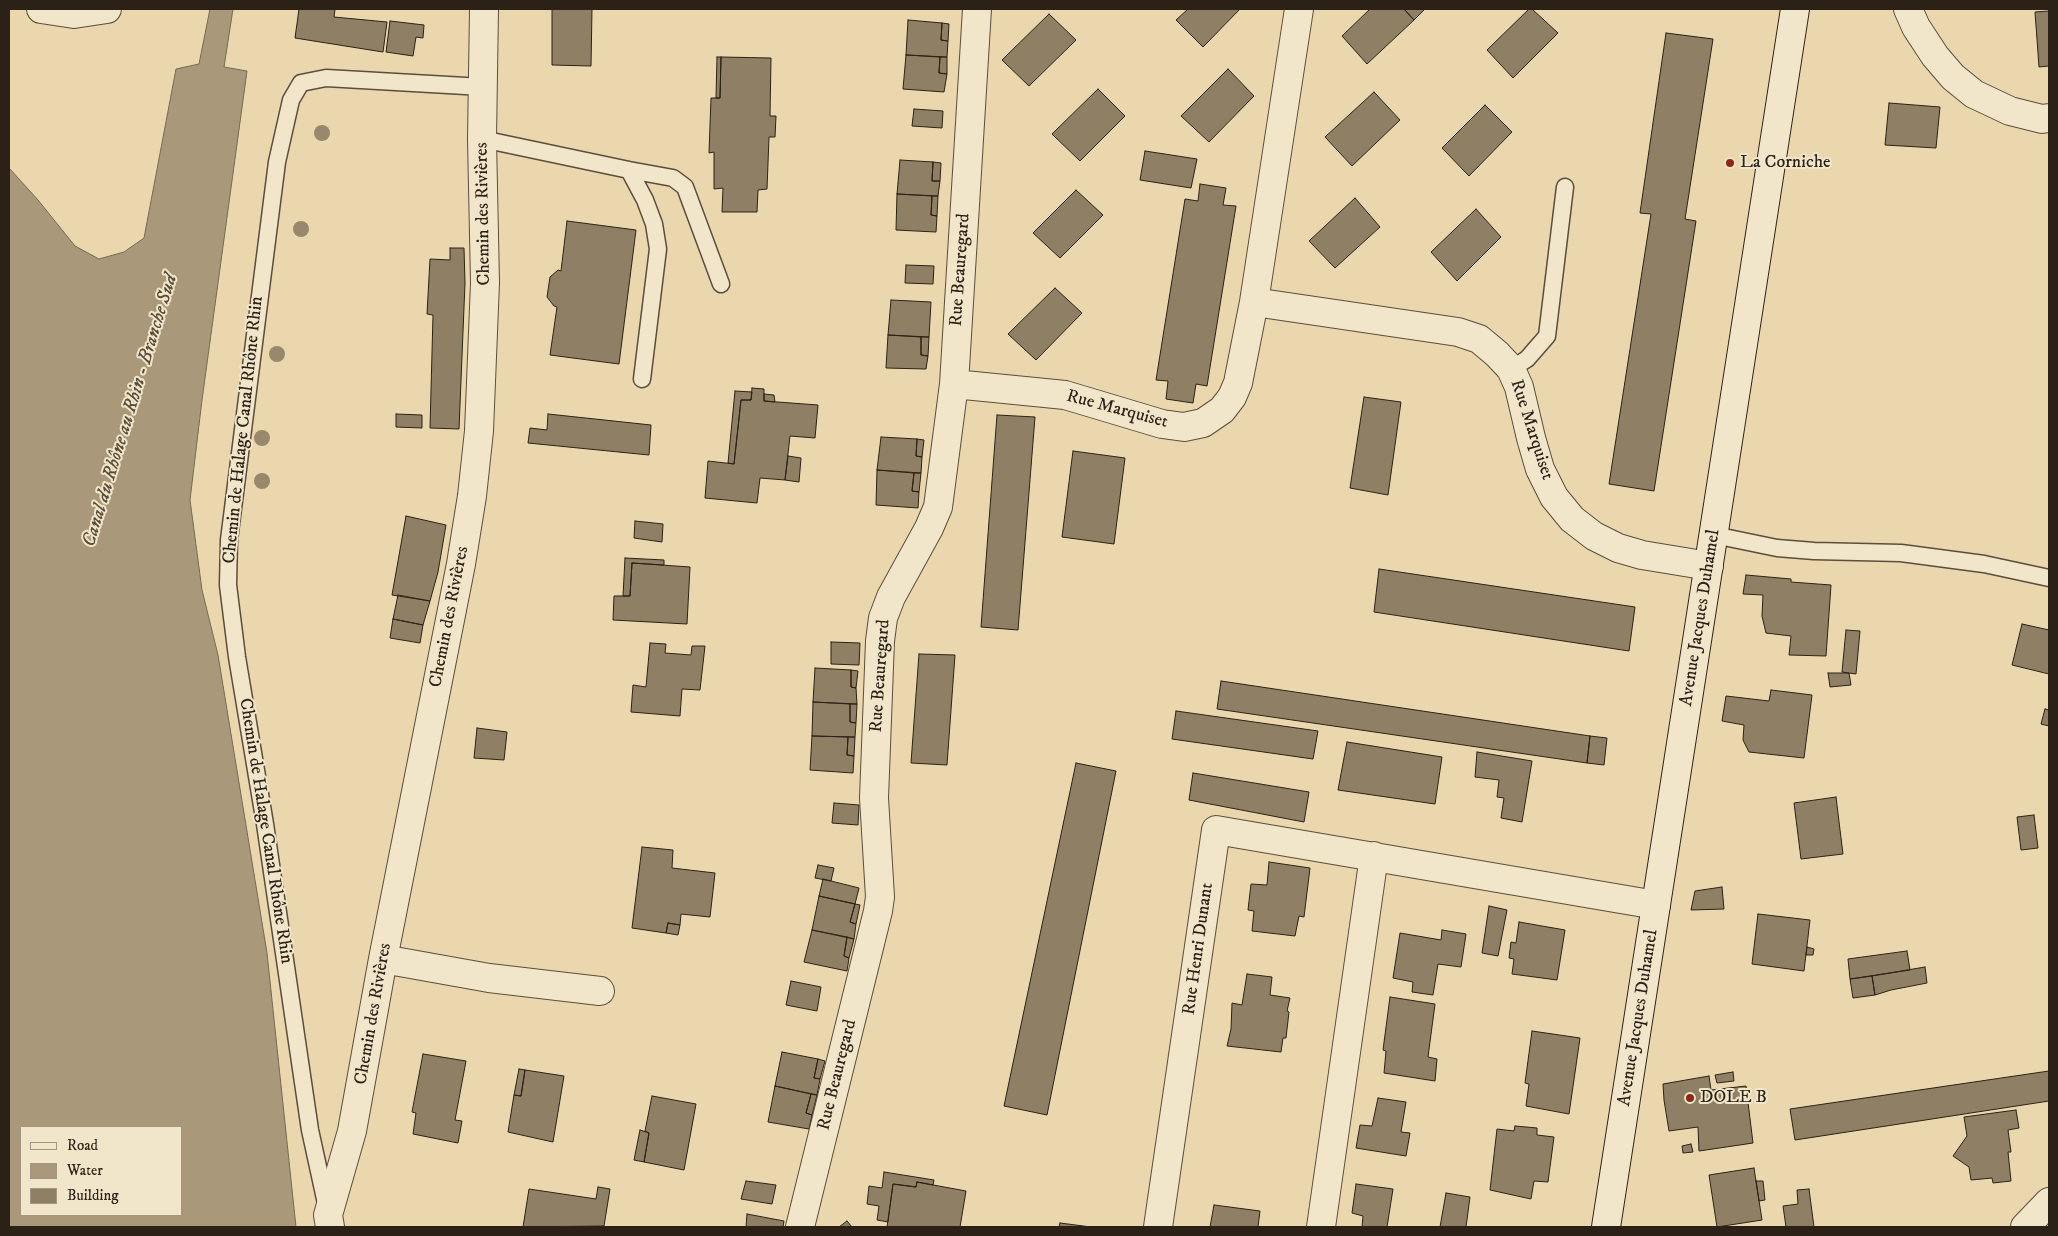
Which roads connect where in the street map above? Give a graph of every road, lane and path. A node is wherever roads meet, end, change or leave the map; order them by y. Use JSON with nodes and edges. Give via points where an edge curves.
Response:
{"nodes":[{"id":1,"x":41,"y":9,"type":"edge"},
{"id":2,"x":107,"y":9,"type":"edge"},
{"id":3,"x":484,"y":9,"type":"edge"},
{"id":4,"x":977,"y":9,"type":"edge"},
{"id":5,"x":1299,"y":9,"type":"edge"},
{"id":6,"x":1794,"y":9,"type":"edge"},
{"id":7,"x":1908,"y":9,"type":"edge"},
{"id":8,"x":483,"y":87,"type":"junction"},
{"id":9,"x":2049,"y":118,"type":"edge"},
{"id":10,"x":482,"y":139,"type":"junction"},
{"id":11,"x":629,"y":170,"type":"junction"},
{"id":12,"x":1565,"y":187,"type":"dead end"},
{"id":13,"x":721,"y":284,"type":"dead end"},
{"id":14,"x":1254,"y":302,"type":"junction"},
{"id":15,"x":1511,"y":370,"type":"junction"},
{"id":16,"x":642,"y":379,"type":"dead end"},
{"id":17,"x":954,"y":384,"type":"junction"},
{"id":18,"x":1714,"y":535,"type":"junction"},
{"id":19,"x":1709,"y":566,"type":"junction"},
{"id":20,"x":2049,"y":578,"type":"edge"},
{"id":21,"x":1374,"y":856,"type":"junction"},
{"id":22,"x":1656,"y":905,"type":"junction"},
{"id":23,"x":383,"y":959,"type":"junction"},
{"id":24,"x":600,"y":991,"type":"dead end"},
{"id":25,"x":2049,"y":1202,"type":"edge"},
{"id":26,"x":329,"y":1221,"type":"edge"},
{"id":27,"x":800,"y":1227,"type":"edge"},
{"id":28,"x":1158,"y":1227,"type":"edge"},
{"id":29,"x":1321,"y":1227,"type":"edge"},
{"id":30,"x":1606,"y":1227,"type":"edge"},
{"id":31,"x":2025,"y":1227,"type":"edge"}],
"edges":[{"from":1,"to":2,"type":"street","via":[[74,14]]},
{"from":3,"to":8,"type":"street","name":"Chemin des Rivières"},
{"from":4,"to":17,"type":"street","name":"Rue Beauregard"},
{"from":5,"to":14,"type":"street","name":"Rue Marquiset"},
{"from":6,"to":18,"type":"street","name":"Avenue Jacques Duhamel"},
{"from":7,"to":9,"type":"street","via":[[1916,27],[1953,78],[1974,94],[2010,111]]},
{"from":8,"to":10,"type":"street","name":"Chemin des Rivières"},
{"from":8,"to":26,"type":"lane","name":"Chemin de Halage Canal Rhône Rhin","via":[[326,78],[301,83],[291,100],[276,162],[229,540],[228,585],[310,1130]]},
{"from":10,"to":11,"type":"lane"},
{"from":10,"to":23,"type":"street","name":"Chemin des Rivières","via":[[485,283],[479,430],[472,496]]},
{"from":11,"to":13,"type":"lane","via":[[674,178],[685,187]]},
{"from":11,"to":16,"type":"lane","via":[[654,224],[658,249]]},
{"from":12,"to":15,"type":"lane","via":[[1547,336],[1527,360]]},
{"from":14,"to":15,"type":"street","name":"Rue Marquiset","via":[[1458,332],[1479,339]]},
{"from":14,"to":17,"type":"street","name":"Rue Marquiset","via":[[1238,383],[1222,410],[1203,423],[1184,427],[1162,424],[1065,395]]},
{"from":15,"to":19,"type":"street","name":"Rue Marquiset","via":[[1519,388],[1540,469],[1554,496],[1572,519],[1594,536],[1618,548]]},
{"from":17,"to":27,"type":"street","name":"Rue Beauregard","via":[[938,507],[883,618],[874,798],[880,897],[878,912]]},
{"from":18,"to":19,"type":"street","name":"Avenue Jacques Duhamel"},
{"from":18,"to":20,"type":"lane","via":[[1777,548],[1919,555]]},
{"from":19,"to":22,"type":"street","name":"Avenue Jacques Duhamel"},
{"from":21,"to":22,"type":"street","name":"Rue Henri Dunant"},
{"from":21,"to":28,"type":"street","name":"Rue Henri Dunant","via":[[1216,830]]},
{"from":21,"to":29,"type":"street"},
{"from":22,"to":30,"type":"street","name":"Avenue Jacques Duhamel"},
{"from":23,"to":24,"type":"street","via":[[489,978]]},
{"from":23,"to":26,"type":"street","name":"Chemin des Rivières","via":[[352,1131]]},
{"from":25,"to":31,"type":"street"}]}
